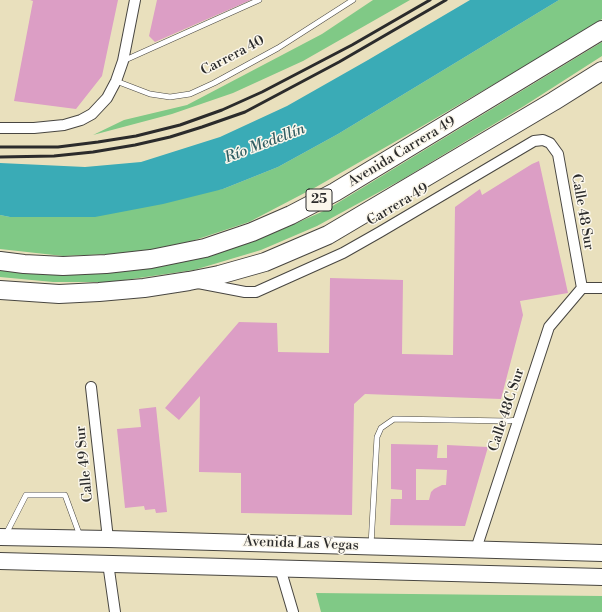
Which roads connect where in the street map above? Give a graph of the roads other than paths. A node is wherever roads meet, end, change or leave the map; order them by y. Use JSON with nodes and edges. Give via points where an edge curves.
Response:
{"nodes":[{"id":1,"x":135,"y":0,"type":"edge"},
{"id":2,"x":259,"y":0,"type":"edge"},
{"id":3,"x":353,"y":0,"type":"edge"},
{"id":4,"x":602,"y":30,"type":"edge"},
{"id":5,"x":123,"y":61,"type":"junction"},
{"id":6,"x":602,"y":71,"type":"edge"},
{"id":7,"x":116,"y":81,"type":"junction"},
{"id":8,"x":0,"y":128,"type":"edge"},
{"id":9,"x":550,"y":143,"type":"joint"},
{"id":10,"x":0,"y":261,"type":"edge"},
{"id":11,"x":190,"y":281,"type":"junction"},
{"id":12,"x":582,"y":288,"type":"junction"},
{"id":13,"x":602,"y":288,"type":"edge"},
{"id":14,"x":1,"y":290,"type":"edge"},
{"id":15,"x":91,"y":387,"type":"dead end"},
{"id":16,"x":518,"y":420,"type":"junction"},
{"id":17,"x":2,"y":537,"type":"edge"},
{"id":18,"x":81,"y":538,"type":"junction"},
{"id":19,"x":108,"y":538,"type":"junction"},
{"id":20,"x":371,"y":546,"type":"junction"},
{"id":21,"x":476,"y":549,"type":"junction"},
{"id":22,"x":602,"y":553,"type":"edge"},
{"id":23,"x":0,"y":561,"type":"edge"},
{"id":24,"x":108,"y":563,"type":"junction"},
{"id":25,"x":280,"y":568,"type":"junction"},
{"id":26,"x":602,"y":577,"type":"edge"},
{"id":27,"x":115,"y":612,"type":"edge"},
{"id":28,"x":293,"y":612,"type":"edge"}],
"edges":[{"from":1,"to":5,"type":"street"},
{"from":2,"to":5,"type":"lane"},
{"from":3,"to":7,"type":"lane","name":"Carrera 40","via":[[278,48],[190,94],[170,97],[150,94]]},
{"from":4,"to":10,"type":"highway","name":"Avenida Carrera 49","number":"25","via":[[335,192],[252,232],[205,248],[151,259],[63,266]]},
{"from":5,"to":7,"type":"street"},
{"from":6,"to":11,"type":"highway","number":"25","via":[[328,235],[265,262]]},
{"from":7,"to":8,"type":"street","via":[[107,98],[92,114],[81,120],[56,126]]},
{"from":9,"to":11,"type":"street","name":"Carrera 49","via":[[543,140],[534,141],[343,253],[256,292]]},
{"from":9,"to":12,"type":"street","name":"Calle 48 Sur","via":[[558,154]]},
{"from":11,"to":14,"type":"highway","number":"25","via":[[59,294]]},
{"from":12,"to":13,"type":"street"},
{"from":12,"to":16,"type":"street","name":"Calle 48C Sur","via":[[549,327]]},
{"from":15,"to":19,"type":"street","name":"Calle 49 Sur"},
{"from":16,"to":20,"type":"lane","via":[[394,419],[381,428],[377,437]]},
{"from":16,"to":21,"type":"street","name":"Calle 48C Sur"},
{"from":17,"to":18,"type":"main road","name":"Avenida Las Vegas"},
{"from":17,"to":18,"type":"lane","via":[[26,495],[65,495]]},
{"from":18,"to":19,"type":"main road","name":"Avenida Las Vegas"},
{"from":19,"to":20,"type":"main road","name":"Avenida Las Vegas"},
{"from":20,"to":21,"type":"main road","name":"Avenida Las Vegas"},
{"from":21,"to":22,"type":"main road","name":"Avenida Las Vegas"},
{"from":23,"to":24,"type":"main road","name":"Avenida Las Vegas"},
{"from":24,"to":25,"type":"main road","name":"Avenida Las Vegas"},
{"from":24,"to":27,"type":"street"},
{"from":25,"to":26,"type":"main road","name":"Avenida Las Vegas"},
{"from":25,"to":28,"type":"street"}]}
